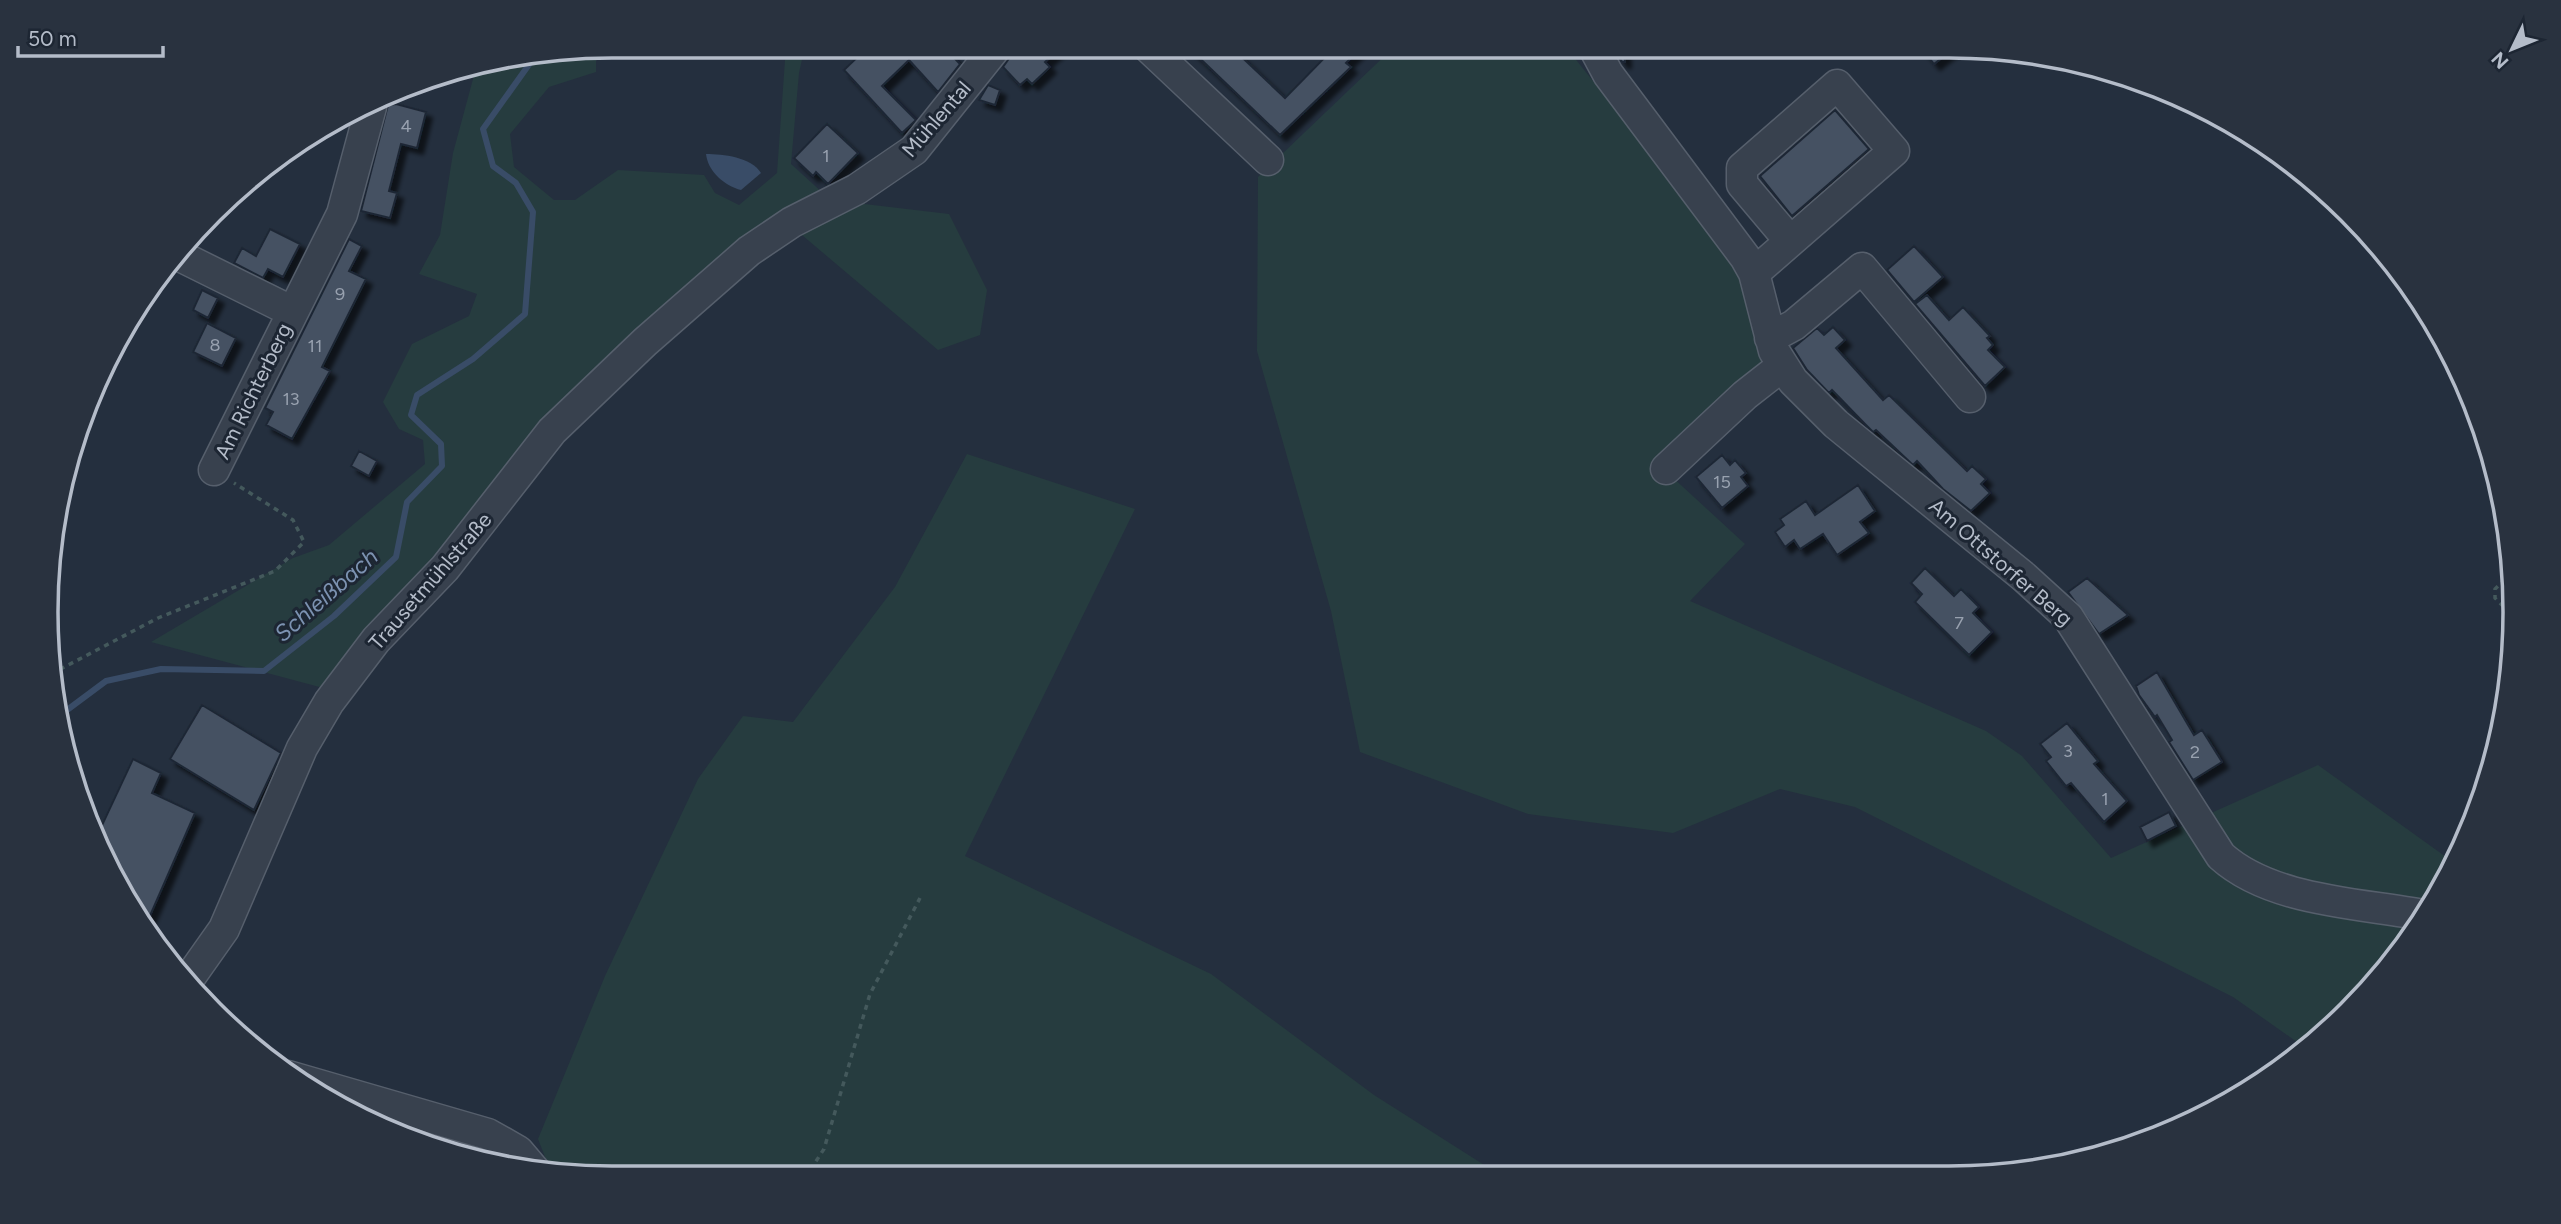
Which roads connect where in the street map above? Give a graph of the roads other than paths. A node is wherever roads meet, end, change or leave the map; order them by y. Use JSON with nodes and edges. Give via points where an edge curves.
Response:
{"nodes":[{"id":1,"x":987,"y":58,"type":"edge"},
{"id":2,"x":1160,"y":58,"type":"edge"},
{"id":3,"x":1599,"y":58,"type":"edge"},
{"id":4,"x":369,"y":114,"type":"edge"},
{"id":5,"x":1268,"y":160,"type":"dead end"},
{"id":6,"x":792,"y":222,"type":"joint"},
{"id":7,"x":1790,"y":242,"type":"junction"},
{"id":8,"x":185,"y":259,"type":"edge"},
{"id":9,"x":1754,"y":273,"type":"junction"},
{"id":10,"x":293,"y":312,"type":"junction"},
{"id":11,"x":1770,"y":338,"type":"junction"},
{"id":12,"x":1782,"y":366,"type":"junction"},
{"id":13,"x":1970,"y":397,"type":"dead end"},
{"id":14,"x":1666,"y":469,"type":"dead end"},
{"id":15,"x":214,"y":470,"type":"road end"},
{"id":16,"x":2414,"y":913,"type":"edge"},
{"id":17,"x":192,"y":974,"type":"edge"},
{"id":18,"x":328,"y":1088,"type":"edge"},
{"id":19,"x":525,"y":1160,"type":"edge"}],
"edges":[{"from":1,"to":6,"type":"street","name":"Mühlental","via":[[914,149],[857,189]]},
{"from":2,"to":5,"type":"street"},
{"from":3,"to":9,"type":"street","name":"Am Ottstorfer Berg"},
{"from":4,"to":10,"type":"street","name":"Am Richterberg","via":[[342,214]]},
{"from":6,"to":17,"type":"street","name":"Trausetmühlstraße","via":[[749,251],[552,431],[446,568],[376,640],[329,702],[302,748],[224,929]]},
{"from":7,"to":7,"type":"street","via":[[1894,151],[1837,85],[1742,169],[1742,184]]},
{"from":7,"to":9,"type":"street"},
{"from":8,"to":10,"type":"street","name":"Am Richterberg"},
{"from":9,"to":11,"type":"street","name":"Am Ottstorfer Berg"},
{"from":10,"to":15,"type":"street","name":"Am Richterberg"},
{"from":11,"to":12,"type":"street","name":"Am Ottstorfer Berg"},
{"from":11,"to":13,"type":"street","via":[[1800,320],[1862,268]]},
{"from":12,"to":14,"type":"street"},
{"from":12,"to":16,"type":"street","name":"Am Ottstorfer Berg","via":[[1836,424],[2068,617],[2221,856],[2255,881],[2281,890]]},
{"from":18,"to":19,"type":"street","via":[[488,1134]]}]}
